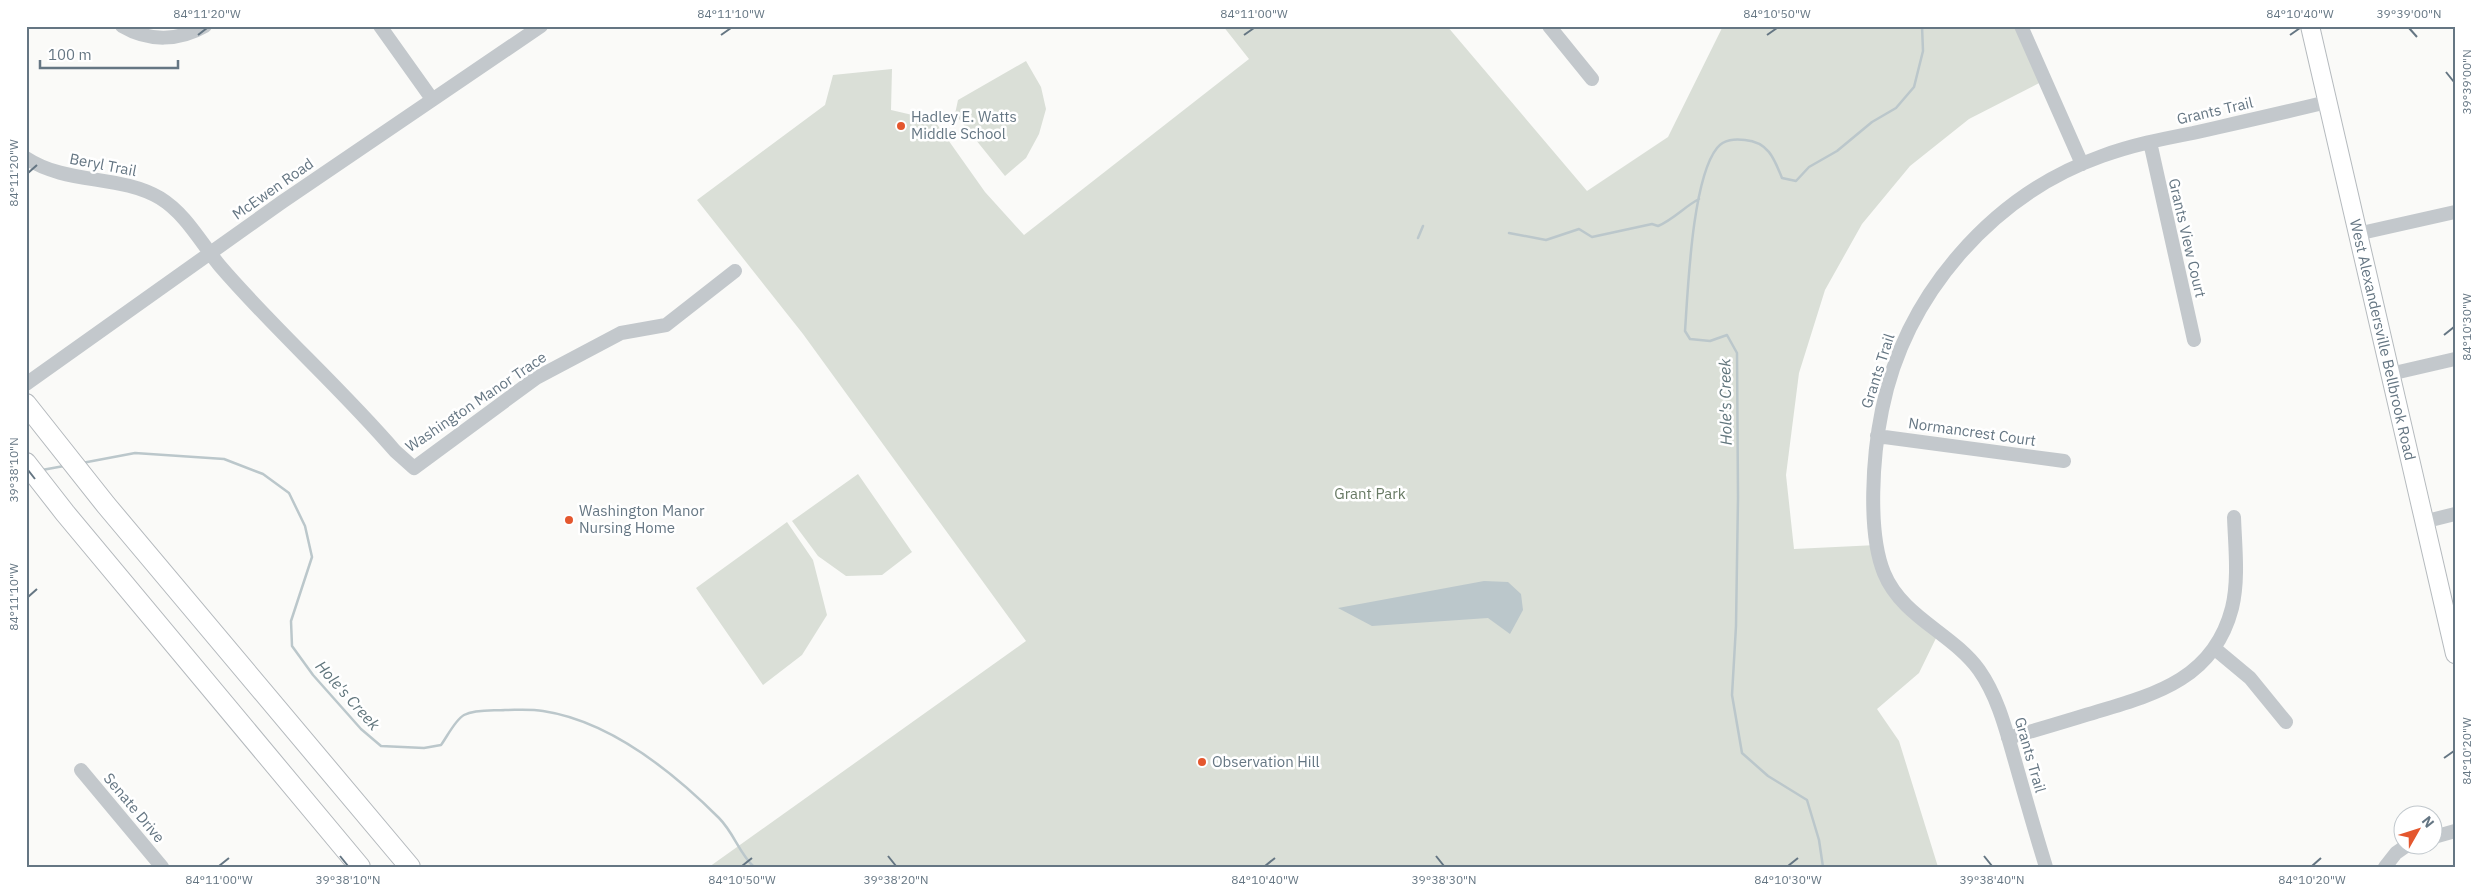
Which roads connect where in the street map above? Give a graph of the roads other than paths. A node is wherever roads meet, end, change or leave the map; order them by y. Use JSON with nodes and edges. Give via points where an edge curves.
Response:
{"nodes":[{"id":1,"x":122,"y":26,"type":"edge"},
{"id":2,"x":205,"y":26,"type":"edge"},
{"id":3,"x":380,"y":26,"type":"edge"},
{"id":4,"x":541,"y":26,"type":"edge"},
{"id":5,"x":2021,"y":26,"type":"edge"},
{"id":6,"x":2310,"y":26,"type":"edge"},
{"id":7,"x":1556,"y":29,"type":"edge"},
{"id":8,"x":1592,"y":79,"type":"dead end"},
{"id":9,"x":432,"y":99,"type":"junction"},
{"id":10,"x":2327,"y":102,"type":"junction"},
{"id":11,"x":2150,"y":142,"type":"junction"},
{"id":12,"x":26,"y":158,"type":"edge"},
{"id":13,"x":2082,"y":164,"type":"junction"},
{"id":14,"x":2455,"y":212,"type":"edge"},
{"id":15,"x":2357,"y":234,"type":"junction"},
{"id":16,"x":210,"y":253,"type":"junction"},
{"id":17,"x":735,"y":271,"type":"dead end"},
{"id":18,"x":2194,"y":340,"type":"dead end"},
{"id":19,"x":2455,"y":358,"type":"edge"},
{"id":20,"x":2390,"y":374,"type":"junction"},
{"id":21,"x":26,"y":384,"type":"edge"},
{"id":22,"x":26,"y":404,"type":"edge"},
{"id":23,"x":1877,"y":436,"type":"junction"},
{"id":24,"x":2064,"y":461,"type":"dead end"},
{"id":25,"x":26,"y":463,"type":"edge"},
{"id":26,"x":2455,"y":514,"type":"edge"},
{"id":27,"x":2234,"y":517,"type":"dead end"},
{"id":28,"x":2423,"y":522,"type":"junction"},
{"id":29,"x":2214,"y":648,"type":"junction"},
{"id":30,"x":2455,"y":654,"type":"edge"},
{"id":31,"x":2286,"y":722,"type":"dead end"},
{"id":32,"x":2008,"y":738,"type":"junction"},
{"id":33,"x":81,"y":770,"type":"dead end"},
{"id":34,"x":2394,"y":856,"type":"edge"},
{"id":35,"x":162,"y":867,"type":"edge"},
{"id":36,"x":360,"y":867,"type":"edge"},
{"id":37,"x":410,"y":867,"type":"edge"},
{"id":38,"x":2046,"y":867,"type":"edge"},
{"id":39,"x":2385,"y":867,"type":"edge"}],
"edges":[{"from":1,"to":2,"type":"street","via":[[137,34],[160,38],[185,35]]},
{"from":3,"to":9,"type":"street"},
{"from":4,"to":9,"type":"street","name":"McEwen Road"},
{"from":5,"to":13,"type":"street"},
{"from":6,"to":10,"type":"main road","name":"West Alexandersville Bellbrook Road"},
{"from":7,"to":8,"type":"street"},
{"from":9,"to":16,"type":"street","name":"McEwen Road"},
{"from":10,"to":11,"type":"street","name":"Grants Trail"},
{"from":10,"to":15,"type":"main road","name":"West Alexandersville Bellbrook Road"},
{"from":11,"to":13,"type":"street","name":"Grants Trail"},
{"from":11,"to":18,"type":"street","name":"Grants View Court"},
{"from":12,"to":16,"type":"street","name":"Beryl Trail","via":[[58,173],[150,192],[176,210]]},
{"from":13,"to":23,"type":"street","name":"Grants Trail","via":[[2045,182],[2007,208],[1983,229],[1941,278],[1901,347],[1884,399]]},
{"from":14,"to":15,"type":"street"},
{"from":15,"to":20,"type":"main road","name":"West Alexandersville Bellbrook Road"},
{"from":16,"to":17,"type":"street","name":"Washington Manor Trace","via":[[414,468],[536,378],[621,333],[666,325]]},
{"from":16,"to":21,"type":"street","name":"McEwen Road"},
{"from":19,"to":20,"type":"street"},
{"from":20,"to":28,"type":"main road","name":"West Alexandersville Bellbrook Road"},
{"from":22,"to":37,"type":"highway","via":[[106,505]]},
{"from":23,"to":24,"type":"street","name":"Normancrest Court"},
{"from":23,"to":32,"type":"street","name":"Grants Trail","via":[[1876,536],[1884,574],[1910,609],[1961,649],[1980,672],[1996,702]]},
{"from":25,"to":36,"type":"highway"},
{"from":26,"to":28,"type":"street"},
{"from":27,"to":29,"type":"street","via":[[2235,591],[2227,623]]},
{"from":28,"to":30,"type":"main road","name":"West Alexandersville Bellbrook Road"},
{"from":29,"to":31,"type":"street","via":[[2250,678]]},
{"from":29,"to":32,"type":"street","via":[[2185,677],[2159,693]]},
{"from":32,"to":38,"type":"street","name":"Grants Trail"},
{"from":33,"to":35,"type":"street","name":"Senate Drive"},
{"from":34,"to":39,"type":"street"}]}
